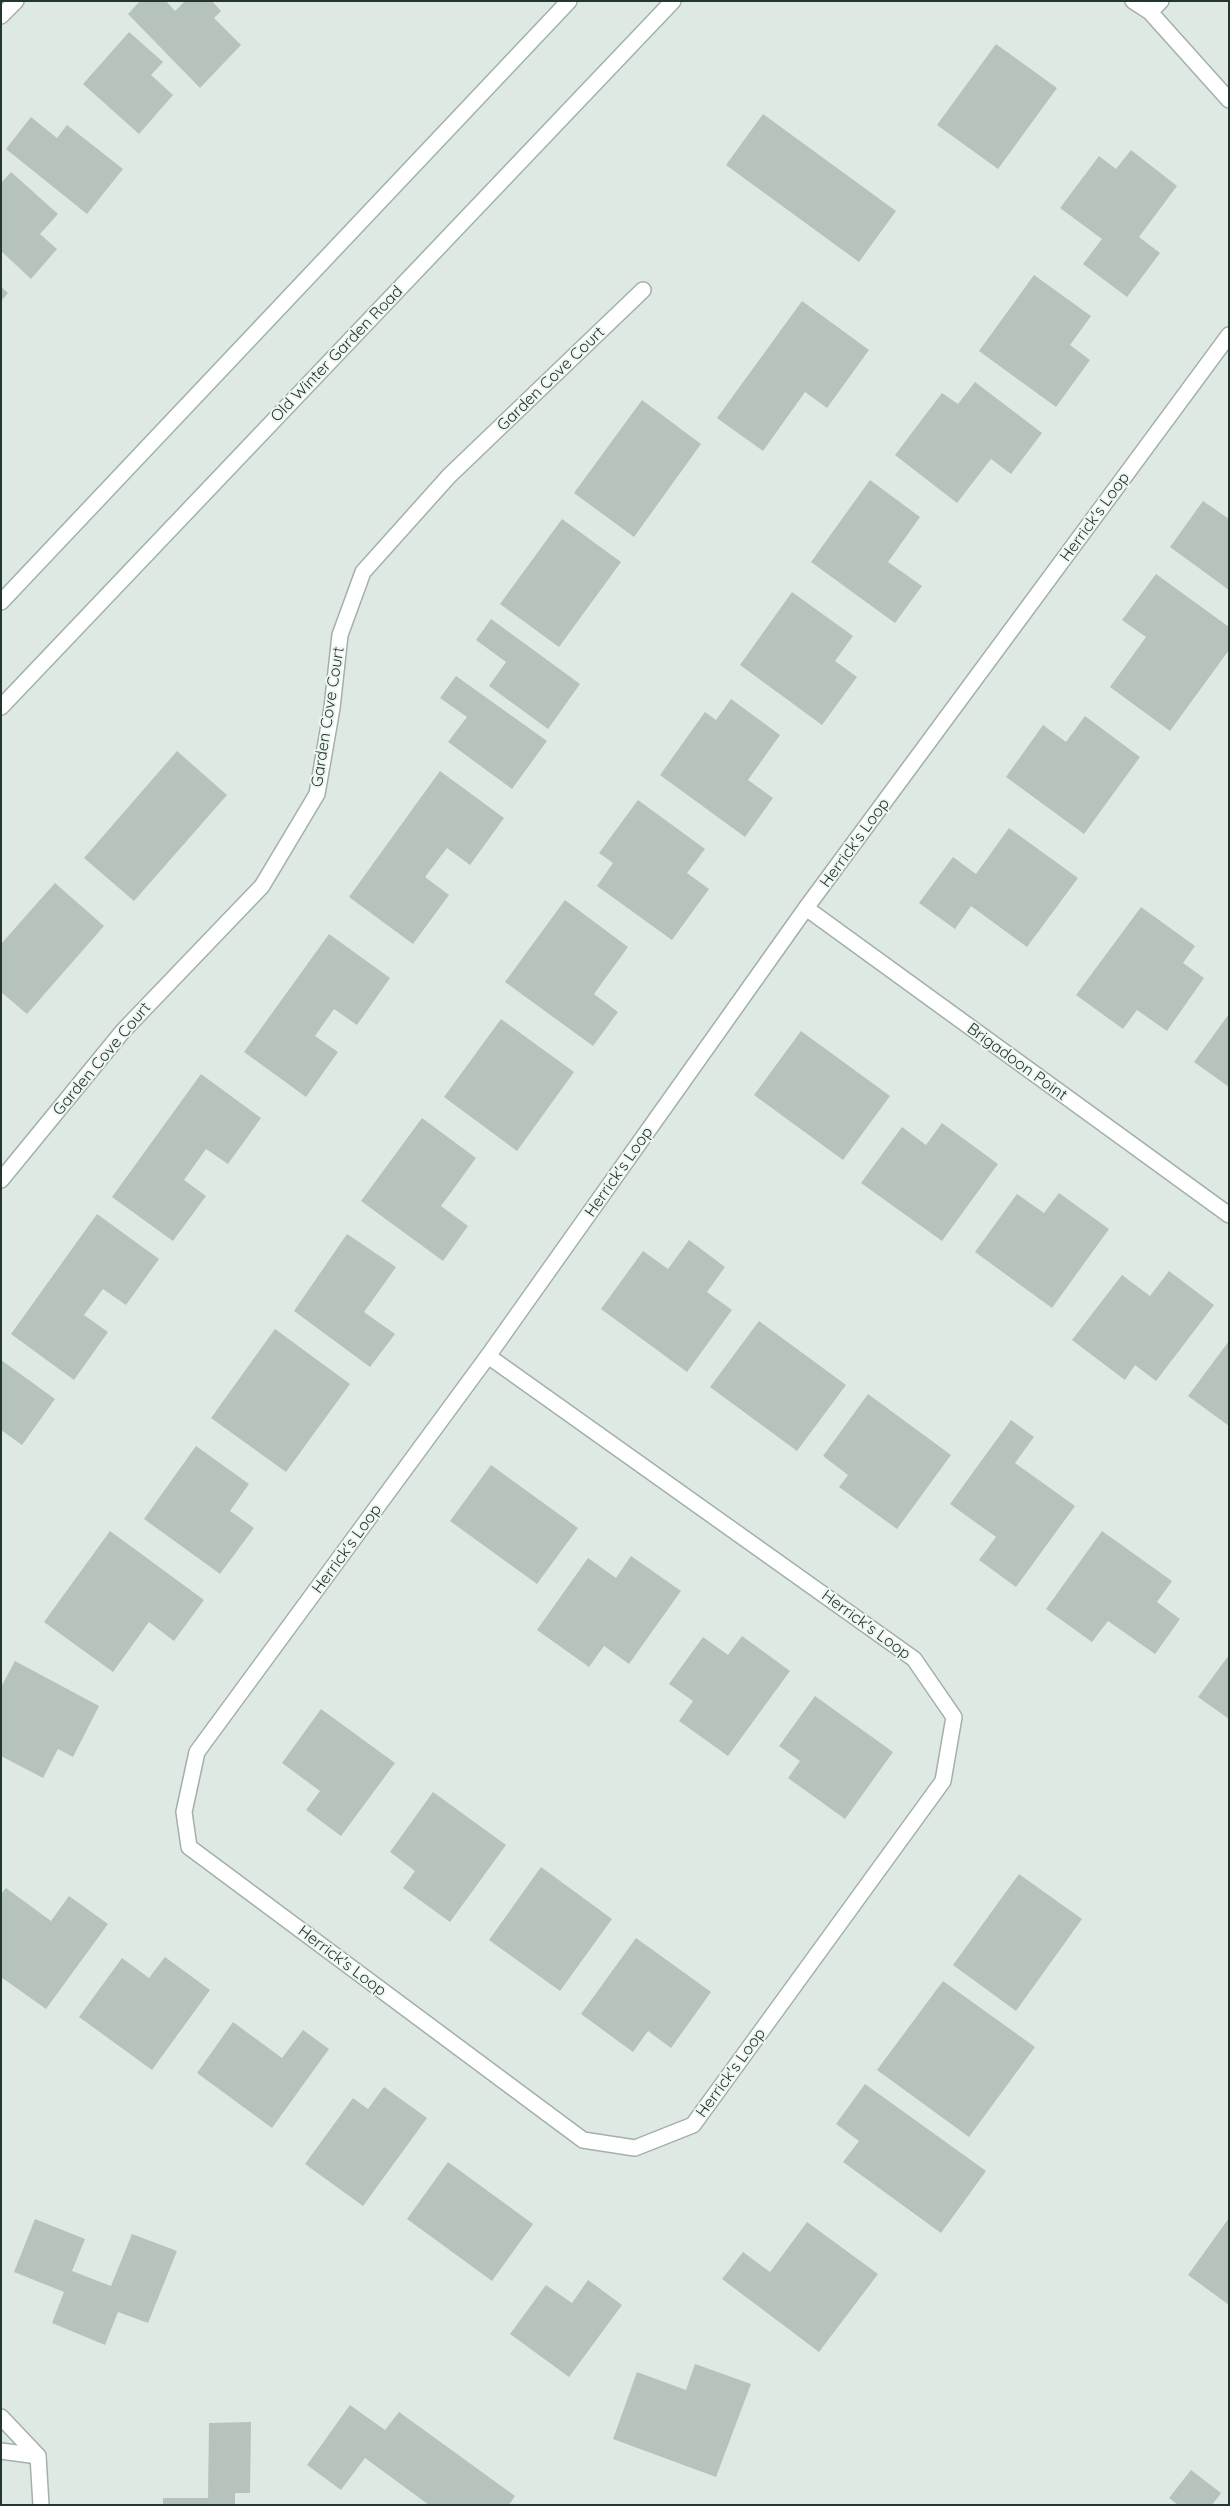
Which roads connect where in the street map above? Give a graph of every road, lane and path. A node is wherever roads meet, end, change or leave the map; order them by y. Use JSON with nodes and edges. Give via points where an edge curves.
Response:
{"nodes":[{"id":1,"x":16,"y":1,"type":"edge"},
{"id":2,"x":569,"y":1,"type":"edge"},
{"id":3,"x":673,"y":1,"type":"edge"},
{"id":4,"x":1134,"y":1,"type":"edge"},
{"id":5,"x":1161,"y":1,"type":"edge"},
{"id":6,"x":1150,"y":12,"type":"junction"},
{"id":7,"x":1,"y":16,"type":"edge"},
{"id":8,"x":1229,"y":100,"type":"edge"},
{"id":9,"x":643,"y":290,"type":"dead end"},
{"id":10,"x":1229,"y":335,"type":"edge"},
{"id":11,"x":1,"y":602,"type":"edge"},
{"id":12,"x":1,"y":708,"type":"edge"},
{"id":13,"x":806,"y":908,"type":"junction"},
{"id":14,"x":1,"y":1180,"type":"edge"},
{"id":15,"x":1229,"y":1215,"type":"edge"},
{"id":16,"x":488,"y":1356,"type":"junction"},
{"id":17,"x":1,"y":2417,"type":"edge"},
{"id":18,"x":1,"y":2451,"type":"edge"},
{"id":19,"x":38,"y":2456,"type":"junction"},
{"id":20,"x":41,"y":2505,"type":"edge"}],
"edges":[{"from":1,"to":7,"type":"street"},
{"from":2,"to":11,"type":"street"},
{"from":3,"to":12,"type":"street","name":"Old Winter Garden Road"},
{"from":4,"to":6,"type":"street"},
{"from":5,"to":6,"type":"street"},
{"from":6,"to":8,"type":"street"},
{"from":9,"to":14,"type":"street","name":"Garden Cove Court","via":[[450,476],[362,572],[340,635],[332,708],[316,794],[262,886],[123,1031]]},
{"from":10,"to":13,"type":"street","name":"Herrick's Loop"},
{"from":13,"to":15,"type":"street","name":"Brigadoon Point"},
{"from":13,"to":16,"type":"street","name":"Herrick's Loop"},
{"from":16,"to":16,"type":"street","name":"Herrick's Loop","via":[[197,1752],[184,1812],[189,1847],[583,2140],[635,2148],[693,2125],[944,1781],[954,1717],[914,1659]]},
{"from":17,"to":19,"type":"street"},
{"from":18,"to":19,"type":"street"},
{"from":19,"to":20,"type":"street"}]}
